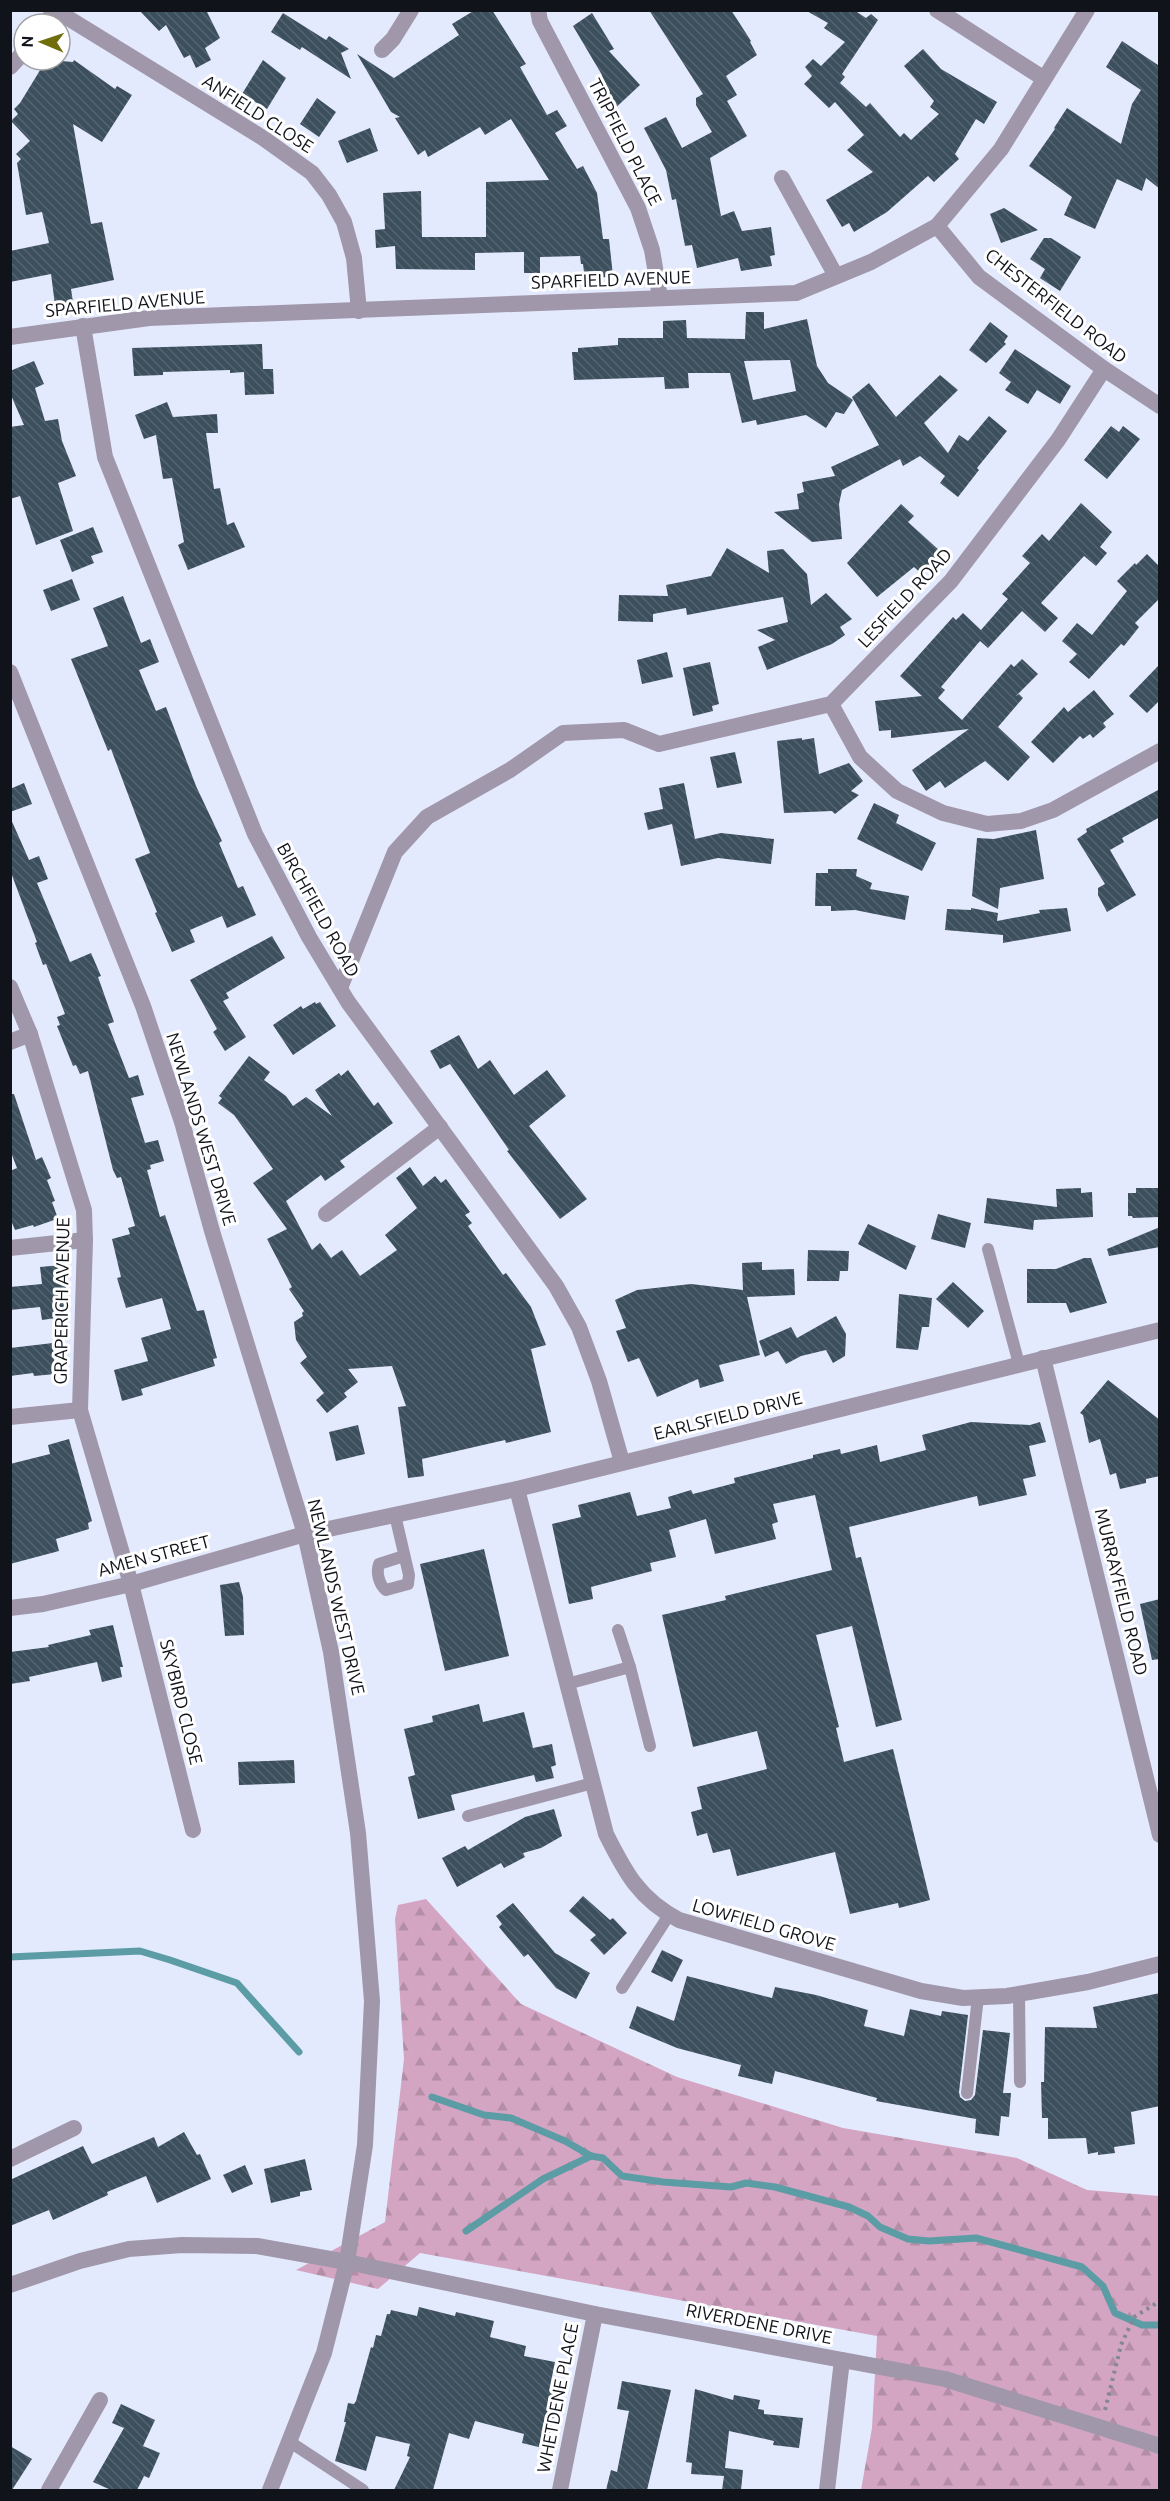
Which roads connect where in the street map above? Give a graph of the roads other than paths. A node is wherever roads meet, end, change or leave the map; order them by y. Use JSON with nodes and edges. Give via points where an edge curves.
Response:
{"nodes":[{"id":1,"x":55,"y":10,"type":"edge"},
{"id":2,"x":411,"y":10,"type":"edge"},
{"id":3,"x":538,"y":10,"type":"edge"},
{"id":4,"x":937,"y":10,"type":"edge"},
{"id":5,"x":1087,"y":10,"type":"edge"},
{"id":6,"x":381,"y":50,"type":"dead end"},
{"id":7,"x":1043,"y":78,"type":"junction"},
{"id":8,"x":783,"y":178,"type":"dead end"},
{"id":9,"x":937,"y":226,"type":"junction"},
{"id":10,"x":836,"y":276,"type":"junction"},
{"id":11,"x":660,"y":297,"type":"junction"},
{"id":12,"x":359,"y":311,"type":"junction"},
{"id":13,"x":83,"y":326,"type":"junction"},
{"id":14,"x":10,"y":338,"type":"edge"},
{"id":15,"x":1104,"y":369,"type":"junction"},
{"id":16,"x":1160,"y":406,"type":"edge"},
{"id":17,"x":10,"y":672,"type":"edge"},
{"id":18,"x":831,"y":704,"type":"junction"},
{"id":19,"x":1160,"y":751,"type":"edge"},
{"id":20,"x":10,"y":987,"type":"edge"},
{"id":21,"x":340,"y":988,"type":"junction"},
{"id":22,"x":30,"y":1034,"type":"junction"},
{"id":23,"x":10,"y":1042,"type":"edge"},
{"id":24,"x":440,"y":1128,"type":"junction"},
{"id":25,"x":326,"y":1214,"type":"dead end"},
{"id":26,"x":85,"y":1240,"type":"junction"},
{"id":27,"x":10,"y":1248,"type":"edge"},
{"id":28,"x":988,"y":1249,"type":"dead end"},
{"id":29,"x":1160,"y":1330,"type":"edge"},
{"id":30,"x":1043,"y":1358,"type":"junction"},
{"id":31,"x":1019,"y":1364,"type":"junction"},
{"id":32,"x":80,"y":1410,"type":"junction"},
{"id":33,"x":10,"y":1417,"type":"edge"},
{"id":34,"x":622,"y":1462,"type":"junction"},
{"id":35,"x":517,"y":1489,"type":"junction"},
{"id":36,"x":395,"y":1515,"type":"junction"},
{"id":37,"x":305,"y":1534,"type":"junction"},
{"id":38,"x":404,"y":1556,"type":"dead end"},
{"id":39,"x":131,"y":1584,"type":"junction"},
{"id":40,"x":10,"y":1608,"type":"edge"},
{"id":41,"x":618,"y":1630,"type":"dead end"},
{"id":42,"x":630,"y":1667,"type":"junction"},
{"id":43,"x":567,"y":1684,"type":"junction"},
{"id":44,"x":650,"y":1746,"type":"dead end"},
{"id":45,"x":1152,"y":1764,"type":"edge"},
{"id":46,"x":593,"y":1783,"type":"junction"},
{"id":47,"x":468,"y":1816,"type":"dead end"},
{"id":48,"x":193,"y":1830,"type":"dead end"},
{"id":49,"x":1160,"y":1835,"type":"edge"},
{"id":50,"x":669,"y":1915,"type":"junction"},
{"id":51,"x":1160,"y":1965,"type":"edge"},
{"id":52,"x":622,"y":1988,"type":"dead end"},
{"id":53,"x":1019,"y":1994,"type":"junction"},
{"id":54,"x":978,"y":1997,"type":"junction"},
{"id":55,"x":1020,"y":2082,"type":"dead end"},
{"id":56,"x":967,"y":2092,"type":"dead end"},
{"id":57,"x":74,"y":2128,"type":"dead end"},
{"id":58,"x":10,"y":2159,"type":"edge"},
{"id":59,"x":347,"y":2262,"type":"junction"},
{"id":60,"x":10,"y":2285,"type":"edge"},
{"id":61,"x":595,"y":2314,"type":"junction"},
{"id":62,"x":842,"y":2360,"type":"junction"},
{"id":63,"x":100,"y":2400,"type":"dead end"},
{"id":64,"x":290,"y":2442,"type":"junction"},
{"id":65,"x":1160,"y":2446,"type":"edge"},
{"id":66,"x":274,"y":2489,"type":"edge"},
{"id":67,"x":49,"y":2490,"type":"edge"},
{"id":68,"x":363,"y":2490,"type":"edge"},
{"id":69,"x":560,"y":2490,"type":"edge"},
{"id":70,"x":827,"y":2490,"type":"edge"}],
"edges":[{"from":1,"to":12,"type":"street","name":"ANFIELD CLOSE","via":[[263,138],[312,173],[344,222],[354,258]]},
{"from":2,"to":6,"type":"street"},
{"from":3,"to":11,"type":"street","name":"TRIPFIELD PLACE","via":[[540,21],[638,208],[652,250]]},
{"from":4,"to":7,"type":"street"},
{"from":5,"to":7,"type":"street","name":"SPARFIELD AVENUE"},
{"from":7,"to":9,"type":"street","name":"SPARFIELD AVENUE","via":[[1001,149]]},
{"from":8,"to":10,"type":"street"},
{"from":9,"to":10,"type":"street","name":"SPARFIELD AVENUE"},
{"from":9,"to":15,"type":"street","name":"CHESTERFIELD ROAD","via":[[979,277]]},
{"from":10,"to":11,"type":"street","name":"SPARFIELD AVENUE","via":[[796,293]]},
{"from":11,"to":12,"type":"street","name":"SPARFIELD AVENUE"},
{"from":12,"to":13,"type":"street","name":"SPARFIELD AVENUE","via":[[149,318]]},
{"from":13,"to":14,"type":"street","name":"SPARFIELD AVENUE"},
{"from":13,"to":21,"type":"street","name":"BIRCHFIELD ROAD","via":[[105,457],[255,834]]},
{"from":15,"to":16,"type":"street","name":"CHESTERFIELD ROAD"},
{"from":15,"to":18,"type":"street","name":"LESFIELD ROAD","via":[[1058,440],[951,581]]},
{"from":17,"to":37,"type":"street","name":"NEWLANDS WEST DRIVE","via":[[143,1006],[182,1122]]},
{"from":18,"to":19,"type":"street","via":[[860,757],[897,791],[943,813],[987,824],[1021,821],[1053,810]]},
{"from":18,"to":21,"type":"street","via":[[659,744],[624,730],[563,733],[510,770],[427,817],[395,852]]},
{"from":20,"to":22,"type":"street","name":"GRAPERICH AVENUE"},
{"from":21,"to":24,"type":"street","name":"BIRCHFIELD ROAD"},
{"from":22,"to":23,"type":"street"},
{"from":22,"to":26,"type":"street","name":"GRAPERICH AVENUE","via":[[84,1210]]},
{"from":24,"to":25,"type":"street"},
{"from":24,"to":34,"type":"street","name":"BIRCHFIELD ROAD","via":[[556,1287],[579,1327]]},
{"from":26,"to":27,"type":"street"},
{"from":26,"to":32,"type":"street","name":"GRAPERICH AVENUE"},
{"from":28,"to":31,"type":"lane"},
{"from":29,"to":30,"type":"street","name":"EARLSFIELD DRIVE"},
{"from":30,"to":31,"type":"street","name":"EARLSFIELD DRIVE"},
{"from":30,"to":45,"type":"street","name":"MURRAYFIELD ROAD"},
{"from":31,"to":34,"type":"street","name":"EARLSFIELD DRIVE"},
{"from":32,"to":33,"type":"street"},
{"from":32,"to":39,"type":"street","name":"GRAPERICH AVENUE"},
{"from":34,"to":35,"type":"street","name":"EARLSFIELD DRIVE"},
{"from":35,"to":36,"type":"street","name":"EARLSFIELD DRIVE"},
{"from":35,"to":43,"type":"street","name":"LOWFIELD GROVE"},
{"from":36,"to":37,"type":"street","name":"EARLSFIELD DRIVE"},
{"from":36,"to":38,"type":"lane"},
{"from":37,"to":39,"type":"street","name":"AMEN STREET"},
{"from":37,"to":59,"type":"street","name":"NEWLANDS WEST DRIVE","via":[[346,1738],[372,2001],[365,2145]]},
{"from":39,"to":40,"type":"street","name":"AMEN STREET"},
{"from":39,"to":48,"type":"street","name":"SKYBIRD CLOSE"},
{"from":41,"to":42,"type":"lane"},
{"from":42,"to":43,"type":"lane"},
{"from":42,"to":44,"type":"lane"},
{"from":43,"to":46,"type":"street","name":"LOWFIELD GROVE"},
{"from":45,"to":49,"type":"street","name":"MURRAYFIELD ROAD"},
{"from":46,"to":47,"type":"lane"},
{"from":46,"to":50,"type":"street","name":"LOWFIELD GROVE","via":[[606,1834],[627,1876]]},
{"from":50,"to":52,"type":"lane"},
{"from":50,"to":54,"type":"street","name":"LOWFIELD GROVE","via":[[921,1991]]},
{"from":51,"to":53,"type":"street","name":"LOWFIELD GROVE"},
{"from":53,"to":54,"type":"street","name":"LOWFIELD GROVE"},
{"from":53,"to":55,"type":"lane"},
{"from":54,"to":56,"type":"lane"},
{"from":57,"to":58,"type":"street"},
{"from":59,"to":60,"type":"street","name":"RIVERDENE DRIVE","via":[[257,2246],[182,2245],[80,2261]]},
{"from":59,"to":61,"type":"street","name":"RIVERDENE DRIVE"},
{"from":59,"to":64,"type":"street","name":"NEWLANDS WEST DRIVE","via":[[324,2353]]},
{"from":61,"to":62,"type":"street","name":"RIVERDENE DRIVE"},
{"from":61,"to":69,"type":"street","name":"WHETDENE PLACE"},
{"from":62,"to":65,"type":"street","name":"RIVERDENE DRIVE","via":[[945,2379]]},
{"from":62,"to":70,"type":"street"},
{"from":63,"to":67,"type":"street"},
{"from":64,"to":66,"type":"street","name":"NEWLANDS WEST DRIVE"},
{"from":64,"to":68,"type":"lane"}]}
